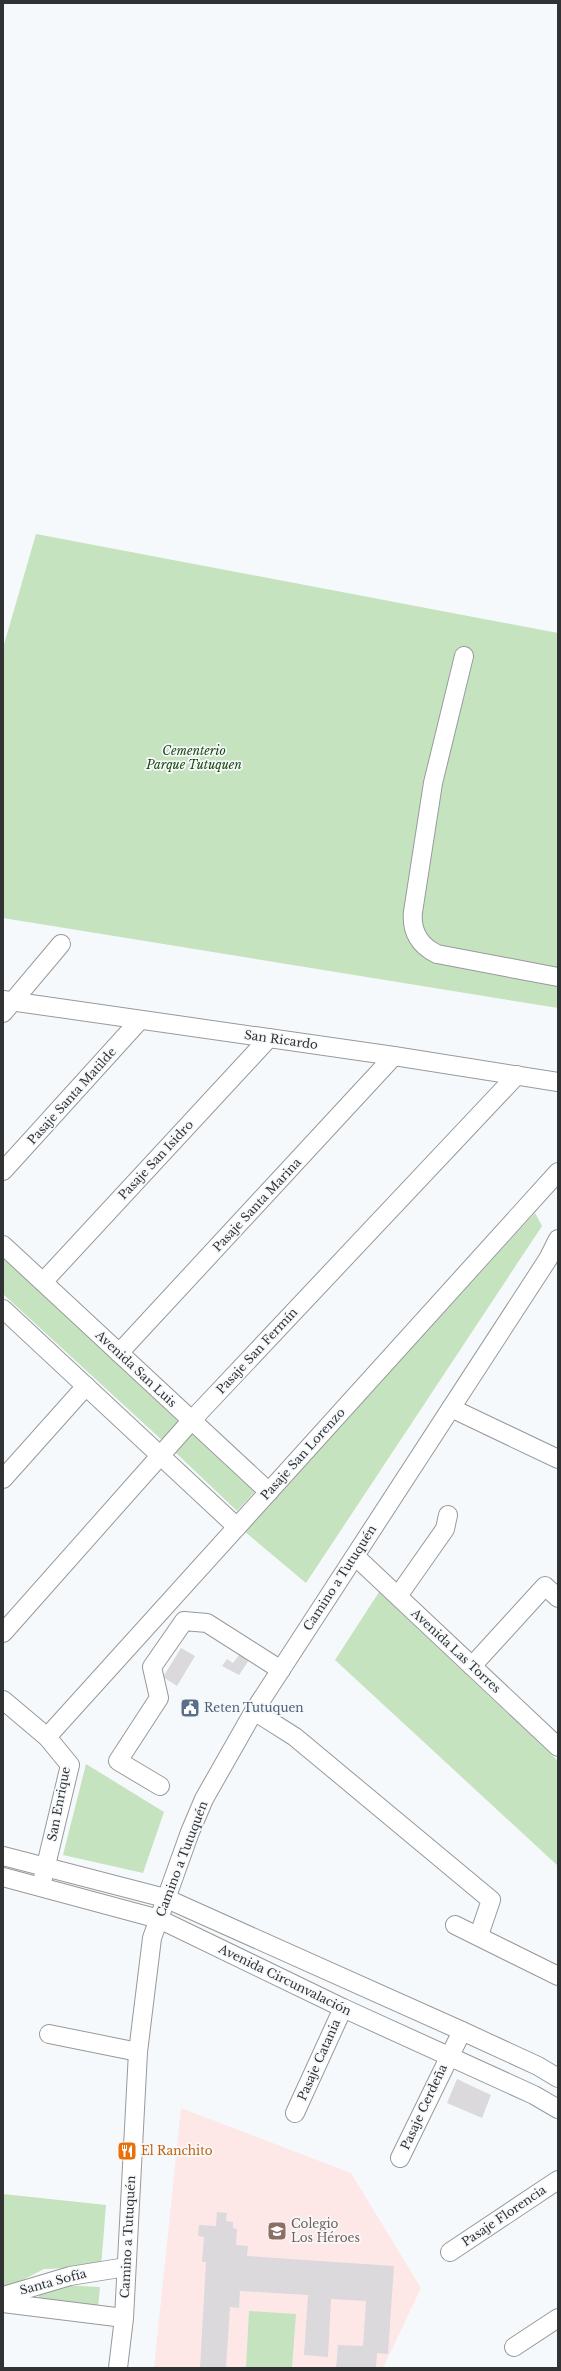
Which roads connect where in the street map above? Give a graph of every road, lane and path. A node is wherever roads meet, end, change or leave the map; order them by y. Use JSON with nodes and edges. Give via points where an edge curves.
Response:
{"nodes":[{"id":1,"x":464,"y":656,"type":"dead end"},
{"id":2,"x":61,"y":944,"type":"dead end"},
{"id":3,"x":558,"y":977,"type":"edge"},
{"id":4,"x":6,"y":1005,"type":"edge"},
{"id":5,"x":140,"y":1020,"type":"junction"},
{"id":6,"x":269,"y":1038,"type":"junction"},
{"id":7,"x":394,"y":1056,"type":"junction"},
{"id":8,"x":517,"y":1075,"type":"junction"},
{"id":9,"x":558,"y":1082,"type":"edge"},
{"id":10,"x":3,"y":1171,"type":"edge"},
{"id":11,"x":558,"y":1172,"type":"edge"},
{"id":12,"x":558,"y":1239,"type":"edge"},
{"id":13,"x":3,"y":1245,"type":"edge"},
{"id":14,"x":553,"y":1254,"type":"edge"},
{"id":15,"x":43,"y":1282,"type":"junction"},
{"id":16,"x":5,"y":1315,"type":"edge"},
{"id":17,"x":119,"y":1353,"type":"junction"},
{"id":18,"x":86,"y":1386,"type":"junction"},
{"id":19,"x":451,"y":1408,"type":"junction"},
{"id":20,"x":191,"y":1420,"type":"junction"},
{"id":21,"x":160,"y":1456,"type":"junction"},
{"id":22,"x":558,"y":1459,"type":"edge"},
{"id":23,"x":3,"y":1479,"type":"edge"},
{"id":24,"x":269,"y":1492,"type":"junction"},
{"id":25,"x":448,"y":1515,"type":"dead end"},
{"id":26,"x":237,"y":1527,"type":"junction"},
{"id":27,"x":355,"y":1556,"type":"junction"},
{"id":28,"x":398,"y":1596,"type":"junction"},
{"id":29,"x":558,"y":1598,"type":"edge"},
{"id":30,"x":3,"y":1633,"type":"edge"},
{"id":31,"x":472,"y":1666,"type":"junction"},
{"id":32,"x":281,"y":1670,"type":"junction"},
{"id":33,"x":3,"y":1700,"type":"edge"},
{"id":34,"x":254,"y":1711,"type":"junction"},
{"id":35,"x":47,"y":1737,"type":"junction"},
{"id":36,"x":558,"y":1747,"type":"edge"},
{"id":37,"x":160,"y":1786,"type":"dead end"},
{"id":38,"x":3,"y":1856,"type":"edge"},
{"id":39,"x":46,"y":1867,"type":"junction"},
{"id":40,"x":3,"y":1877,"type":"edge"},
{"id":41,"x":41,"y":1887,"type":"junction"},
{"id":42,"x":165,"y":1898,"type":"junction"},
{"id":43,"x":159,"y":1919,"type":"junction"},
{"id":44,"x":455,"y":1925,"type":"dead end"},
{"id":45,"x":479,"y":1935,"type":"junction"},
{"id":46,"x":558,"y":1976,"type":"edge"},
{"id":47,"x":343,"y":2008,"type":"junction"},
{"id":48,"x":462,"y":2031,"type":"junction"},
{"id":49,"x":49,"y":2034,"type":"dead end"},
{"id":50,"x":138,"y":2052,"type":"junction"},
{"id":51,"x":449,"y":2056,"type":"junction"},
{"id":52,"x":558,"y":2078,"type":"edge"},
{"id":53,"x":558,"y":2109,"type":"edge"},
{"id":54,"x":295,"y":2113,"type":"dead end"},
{"id":55,"x":400,"y":2158,"type":"dead end"},
{"id":56,"x":558,"y":2180,"type":"edge"},
{"id":57,"x":450,"y":2252,"type":"dead end"},
{"id":58,"x":126,"y":2267,"type":"junction"},
{"id":59,"x":3,"y":2296,"type":"edge"},
{"id":60,"x":3,"y":2303,"type":"edge"},
{"id":61,"x":124,"y":2318,"type":"junction"},
{"id":62,"x":558,"y":2318,"type":"edge"},
{"id":63,"x":514,"y":2347,"type":"dead end"},
{"id":64,"x":118,"y":2368,"type":"edge"}],
"edges":[{"from":1,"to":3,"type":"street","via":[[433,783],[413,912],[414,928],[425,947],[437,954]]},
{"from":2,"to":4,"type":"street"},
{"from":4,"to":5,"type":"street","name":"San Ricardo"},
{"from":5,"to":6,"type":"street","name":"San Ricardo"},
{"from":5,"to":10,"type":"street","name":"Pasaje Santa Matilde"},
{"from":6,"to":7,"type":"street","name":"San Ricardo"},
{"from":6,"to":15,"type":"street","name":"Pasaje San Isidro"},
{"from":7,"to":8,"type":"street","name":"San Ricardo"},
{"from":7,"to":17,"type":"street","name":"Pasaje Santa Marina"},
{"from":8,"to":9,"type":"street","name":"San Ricardo"},
{"from":8,"to":20,"type":"street","name":"Pasaje San Fermín"},
{"from":11,"to":24,"type":"street","name":"Pasaje San Lorenzo"},
{"from":12,"to":14,"type":"street","name":"Camino a Tutuquén"},
{"from":13,"to":15,"type":"street","name":"Avenida San Luis"},
{"from":14,"to":19,"type":"street","name":"Camino a Tutuquén"},
{"from":15,"to":17,"type":"street","name":"Avenida San Luis"},
{"from":16,"to":18,"type":"street"},
{"from":17,"to":20,"type":"street","name":"Avenida San Luis"},
{"from":18,"to":21,"type":"street"},
{"from":18,"to":23,"type":"street"},
{"from":19,"to":22,"type":"street"},
{"from":19,"to":27,"type":"street","name":"Camino a Tutuquén"},
{"from":20,"to":21,"type":"street","name":"Pasaje San Fermín"},
{"from":20,"to":24,"type":"street","name":"Avenida San Luis"},
{"from":21,"to":26,"type":"street"},
{"from":21,"to":30,"type":"street","name":"Pasaje San Fermín"},
{"from":24,"to":26,"type":"street","name":"Pasaje San Lorenzo"},
{"from":25,"to":28,"type":"street","via":[[445,1529]]},
{"from":26,"to":35,"type":"street","name":"Pasaje San Lorenzo"},
{"from":27,"to":28,"type":"street","name":"Avenida Las Torres"},
{"from":27,"to":32,"type":"street","name":"Camino a Tutuquén"},
{"from":28,"to":31,"type":"street","name":"Avenida Las Torres"},
{"from":29,"to":31,"type":"street","via":[[545,1586]]},
{"from":31,"to":36,"type":"street","name":"Avenida Las Torres"},
{"from":32,"to":34,"type":"street","name":"Camino a Tutuquén"},
{"from":32,"to":37,"type":"street","via":[[207,1623],[184,1621],[152,1667],[159,1698],[118,1761]]},
{"from":33,"to":35,"type":"street","name":"San Enrique"},
{"from":34,"to":42,"type":"street","name":"Camino a Tutuquén","via":[[204,1799]]},
{"from":34,"to":45,"type":"street","via":[[295,1737],[491,1900]]},
{"from":35,"to":39,"type":"street","name":"San Enrique","via":[[70,1765]]},
{"from":38,"to":39,"type":"street","name":"Avenida Circunvalación"},
{"from":39,"to":41,"type":"street","name":"San Enrique"},
{"from":39,"to":42,"type":"street","name":"Avenida Circunvalación"},
{"from":40,"to":41,"type":"street","name":"Avenida Circunvalación"},
{"from":41,"to":43,"type":"street","name":"Avenida Circunvalación"},
{"from":42,"to":43,"type":"street","name":"Camino a Tutuquén"},
{"from":42,"to":48,"type":"street","name":"Avenida Circunvalación"},
{"from":43,"to":47,"type":"street","name":"Avenida Circunvalación"},
{"from":43,"to":50,"type":"street","name":"Camino a Tutuquén","via":[[152,1938]]},
{"from":44,"to":45,"type":"street"},
{"from":45,"to":46,"type":"street"},
{"from":47,"to":51,"type":"street","name":"Avenida Circunvalación"},
{"from":47,"to":54,"type":"street","name":"Pasaje Catania"},
{"from":48,"to":51,"type":"street","name":"Pasaje Cerdeña"},
{"from":48,"to":52,"type":"street","name":"Avenida Circunvalación"},
{"from":49,"to":50,"type":"street"},
{"from":50,"to":58,"type":"street","name":"Camino a Tutuquén"},
{"from":51,"to":53,"type":"street","name":"Avenida Circunvalación","via":[[534,2095]]},
{"from":51,"to":55,"type":"street","name":"Pasaje Cerdeña"},
{"from":56,"to":57,"type":"street","name":"Pasaje Florencia"},
{"from":58,"to":59,"type":"street","name":"Santa Sofía","via":[[70,2276]]},
{"from":58,"to":61,"type":"street","name":"Camino a Tutuquén"},
{"from":60,"to":61,"type":"street","name":"Santa Sofía"},
{"from":61,"to":64,"type":"street","name":"Camino a Tutuquén"},
{"from":62,"to":63,"type":"street"}]}
